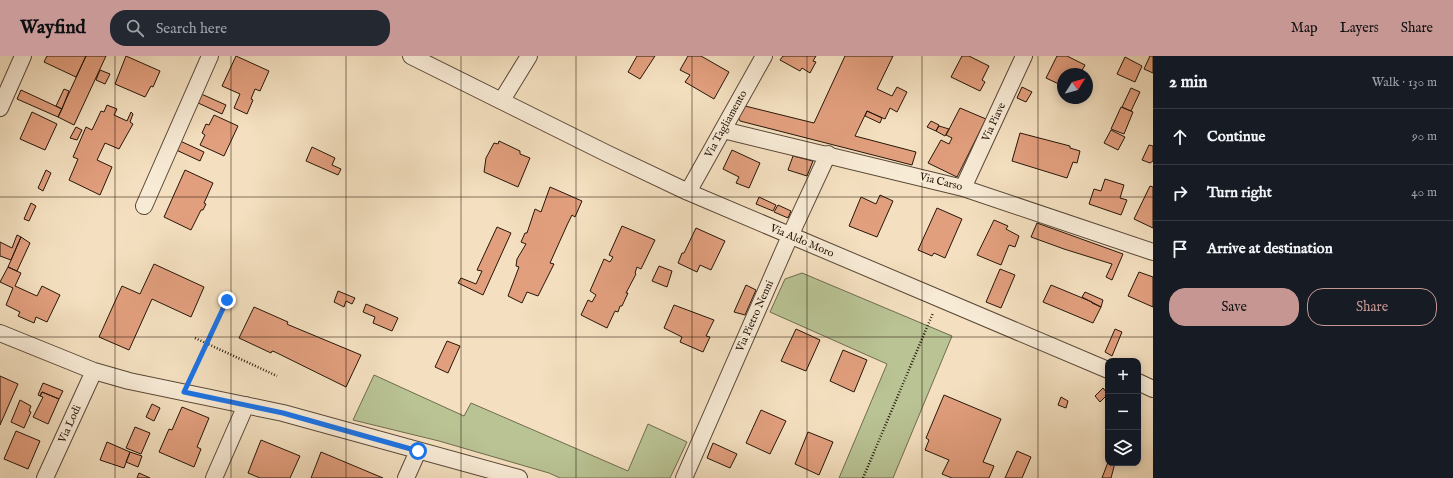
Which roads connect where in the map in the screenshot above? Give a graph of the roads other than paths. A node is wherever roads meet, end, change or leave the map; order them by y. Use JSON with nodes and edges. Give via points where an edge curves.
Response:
{"nodes":[{"id":1,"x":23,"y":56,"type":"edge"},
{"id":2,"x":210,"y":56,"type":"edge"},
{"id":3,"x":411,"y":56,"type":"edge"},
{"id":4,"x":529,"y":56,"type":"edge"},
{"id":5,"x":764,"y":56,"type":"edge"},
{"id":6,"x":1024,"y":56,"type":"edge"},
{"id":7,"x":502,"y":100,"type":"junction"},
{"id":8,"x":0,"y":108,"type":"edge"},
{"id":9,"x":723,"y":130,"type":"junction"},
{"id":10,"x":828,"y":154,"type":"junction"},
{"id":11,"x":963,"y":188,"type":"junction"},
{"id":12,"x":688,"y":192,"type":"junction"},
{"id":13,"x":144,"y":206,"type":"dead end"},
{"id":14,"x":790,"y":236,"type":"junction"},
{"id":15,"x":1153,"y":252,"type":"edge"},
{"id":16,"x":0,"y":333,"type":"edge"},
{"id":17,"x":1105,"y":369,"type":"edge"},
{"id":18,"x":94,"y":371,"type":"junction"},
{"id":19,"x":1141,"y":383,"type":"edge"},
{"id":20,"x":1153,"y":389,"type":"edge"},
{"id":21,"x":246,"y":405,"type":"junction"},
{"id":22,"x":418,"y":451,"type":"junction"},
{"id":23,"x":489,"y":474,"type":"edge"},
{"id":24,"x":45,"y":478,"type":"edge"},
{"id":25,"x":214,"y":478,"type":"edge"},
{"id":26,"x":406,"y":478,"type":"edge"},
{"id":27,"x":519,"y":478,"type":"edge"},
{"id":28,"x":684,"y":478,"type":"edge"}],
"edges":[{"from":1,"to":8,"type":"street"},
{"from":2,"to":13,"type":"street"},
{"from":3,"to":7,"type":"street","name":"Via Aldo Moro"},
{"from":4,"to":7,"type":"street"},
{"from":5,"to":9,"type":"street","name":"Via Tagliamento"},
{"from":6,"to":11,"type":"street","name":"Via Piave"},
{"from":7,"to":12,"type":"street","name":"Via Aldo Moro"},
{"from":9,"to":10,"type":"street","name":"Via Carso"},
{"from":9,"to":12,"type":"street","name":"Via Tagliamento"},
{"from":10,"to":11,"type":"street","name":"Via Carso"},
{"from":10,"to":14,"type":"street","name":"Via Pietro Nenni"},
{"from":11,"to":15,"type":"street","name":"Via Carso"},
{"from":12,"to":14,"type":"street","name":"Via Aldo Moro"},
{"from":14,"to":17,"type":"street","name":"Via Aldo Moro"},
{"from":14,"to":28,"type":"street","name":"Via Pietro Nenni"},
{"from":16,"to":18,"type":"street"},
{"from":18,"to":21,"type":"street","via":[[129,381]]},
{"from":18,"to":24,"type":"street","name":"Via Lodi"},
{"from":19,"to":20,"type":"street"},
{"from":21,"to":22,"type":"street"},
{"from":21,"to":25,"type":"street"},
{"from":22,"to":23,"type":"street"},
{"from":22,"to":26,"type":"street"},
{"from":23,"to":27,"type":"street"}]}
